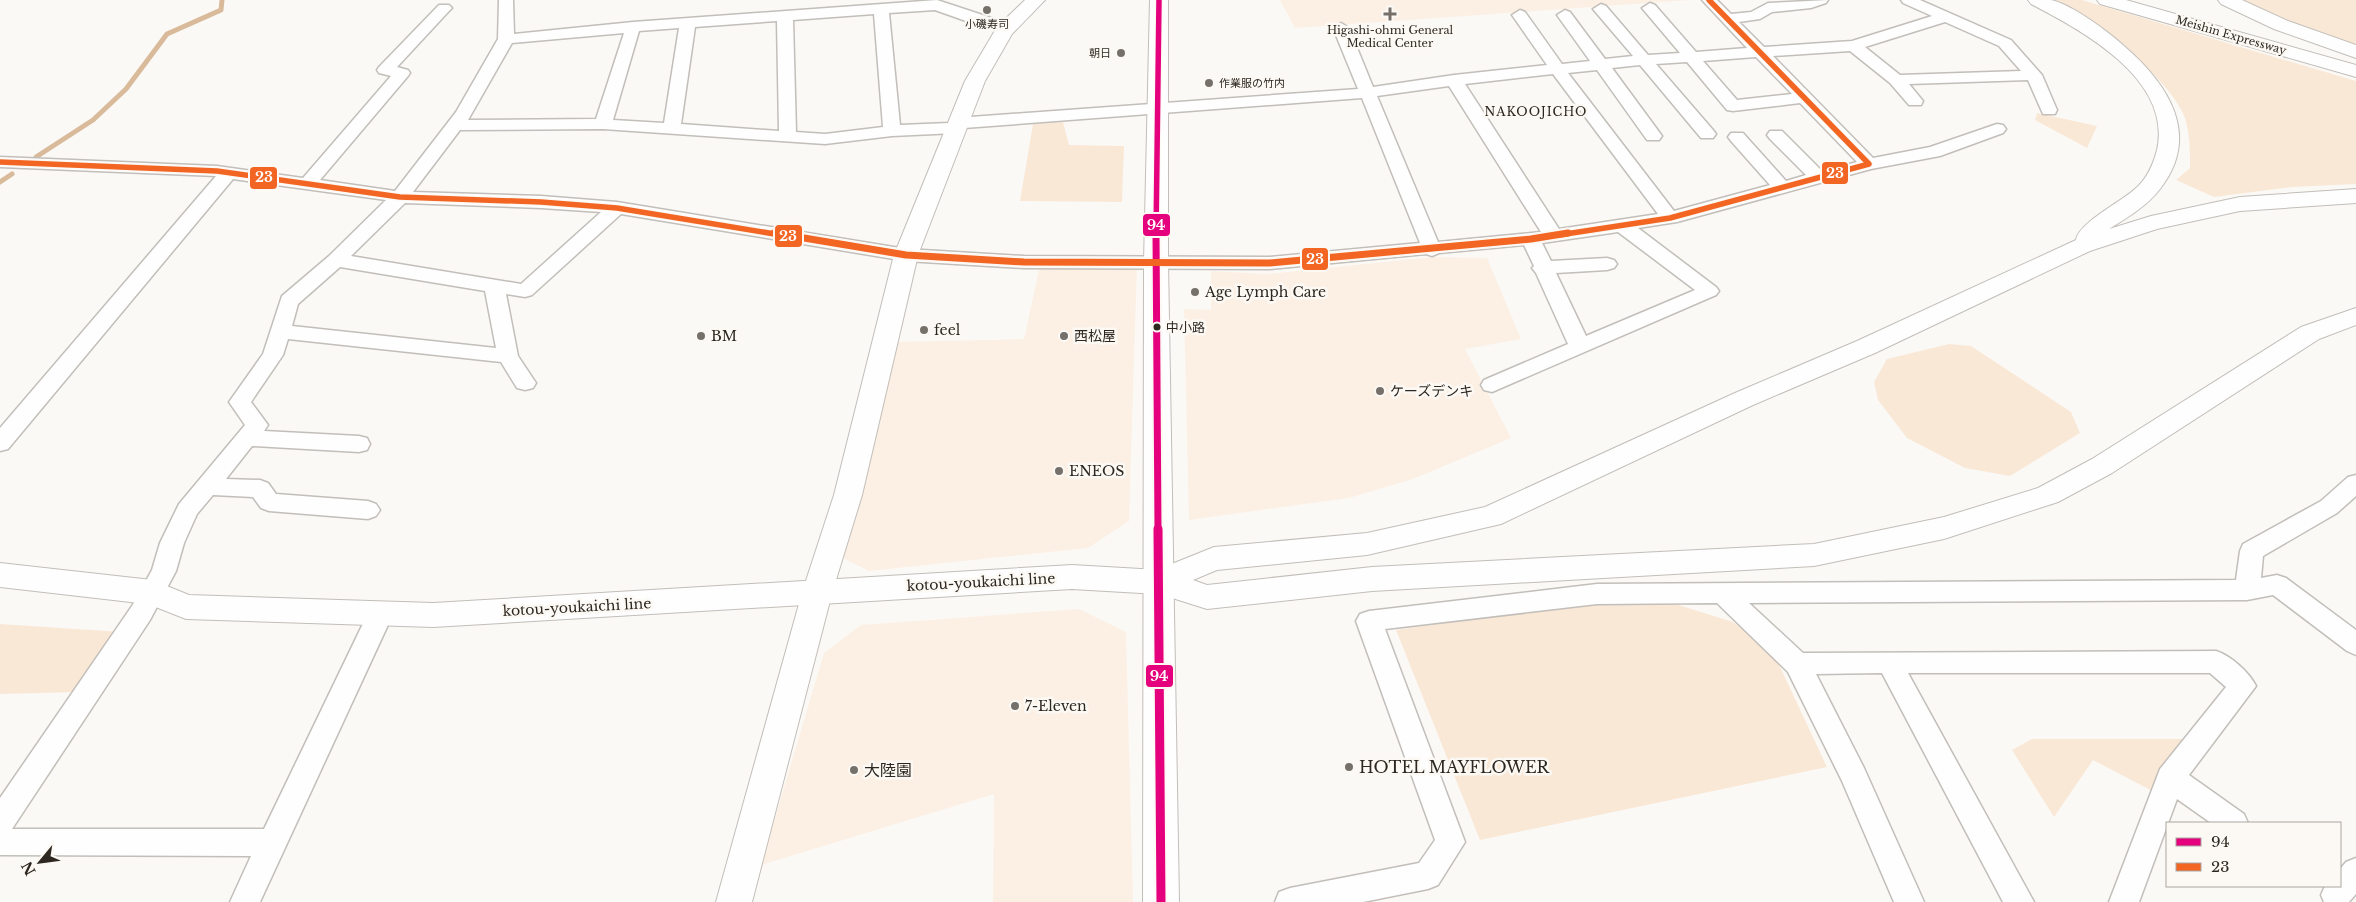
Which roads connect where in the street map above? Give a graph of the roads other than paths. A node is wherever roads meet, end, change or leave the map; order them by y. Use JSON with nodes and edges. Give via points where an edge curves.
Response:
{"nodes":[{"id":1,"x":506,"y":0,"type":"edge"},
{"id":2,"x":1036,"y":0,"type":"edge"},
{"id":3,"x":1159,"y":0,"type":"edge"},
{"id":4,"x":1710,"y":0,"type":"edge"},
{"id":5,"x":1821,"y":0,"type":"edge"},
{"id":6,"x":1908,"y":0,"type":"edge"},
{"id":7,"x":2037,"y":0,"type":"edge"},
{"id":8,"x":2106,"y":0,"type":"edge"},
{"id":9,"x":2148,"y":0,"type":"edge"},
{"id":10,"x":2227,"y":0,"type":"edge"},
{"id":11,"x":444,"y":8,"type":"dead end"},
{"id":12,"x":1650,"y":8,"type":"dead end"},
{"id":13,"x":881,"y":9,"type":"junction"},
{"id":14,"x":1601,"y":9,"type":"dead end"},
{"id":15,"x":1520,"y":15,"type":"dead end"},
{"id":16,"x":1565,"y":15,"type":"dead end"},
{"id":17,"x":785,"y":16,"type":"junction"},
{"id":18,"x":1948,"y":16,"type":"junction"},
{"id":19,"x":1727,"y":18,"type":"junction"},
{"id":20,"x":688,"y":23,"type":"junction"},
{"id":21,"x":633,"y":27,"type":"junction"},
{"id":22,"x":1008,"y":28,"type":"junction"},
{"id":23,"x":1341,"y":28,"type":"dead end"},
{"id":24,"x":506,"y":39,"type":"junction"},
{"id":25,"x":1854,"y":46,"type":"junction"},
{"id":26,"x":1760,"y":50,"type":"junction"},
{"id":27,"x":2356,"y":52,"type":"edge"},
{"id":28,"x":1690,"y":56,"type":"junction"},
{"id":29,"x":2356,"y":59,"type":"edge"},
{"id":30,"x":1644,"y":60,"type":"junction"},
{"id":31,"x":1602,"y":65,"type":"junction"},
{"id":32,"x":1558,"y":70,"type":"junction"},
{"id":33,"x":2356,"y":71,"type":"edge"},
{"id":34,"x":2034,"y":75,"type":"junction"},
{"id":35,"x":1454,"y":80,"type":"junction"},
{"id":36,"x":1896,"y":80,"type":"junction"},
{"id":37,"x":1366,"y":94,"type":"junction"},
{"id":38,"x":1803,"y":98,"type":"junction"},
{"id":39,"x":1914,"y":101,"type":"dead end"},
{"id":40,"x":1156,"y":109,"type":"junction"},
{"id":41,"x":2050,"y":110,"type":"dead end"},
{"id":42,"x":603,"y":124,"type":"junction"},
{"id":43,"x":455,"y":125,"type":"junction"},
{"id":44,"x":956,"y":126,"type":"junction"},
{"id":45,"x":672,"y":127,"type":"junction"},
{"id":46,"x":1997,"y":129,"type":"dead end"},
{"id":47,"x":892,"y":131,"type":"junction"},
{"id":48,"x":1707,"y":134,"type":"dead end"},
{"id":49,"x":1776,"y":135,"type":"dead end"},
{"id":50,"x":1654,"y":136,"type":"dead end"},
{"id":51,"x":1737,"y":137,"type":"dead end"},
{"id":52,"x":788,"y":138,"type":"junction"},
{"id":53,"x":0,"y":162,"type":"edge"},
{"id":54,"x":1869,"y":164,"type":"junction"},
{"id":55,"x":229,"y":172,"type":"junction"},
{"id":56,"x":1819,"y":178,"type":"junction"},
{"id":57,"x":306,"y":185,"type":"junction"},
{"id":58,"x":1782,"y":188,"type":"junction"},
{"id":59,"x":2356,"y":196,"type":"edge"},
{"id":60,"x":400,"y":197,"type":"junction"},
{"id":61,"x":617,"y":208,"type":"junction"},
{"id":62,"x":1670,"y":218,"type":"junction"},
{"id":63,"x":1621,"y":225,"type":"junction"},
{"id":64,"x":1553,"y":236,"type":"junction"},
{"id":65,"x":1531,"y":239,"type":"junction"},
{"id":66,"x":2082,"y":246,"type":"junction"},
{"id":67,"x":1432,"y":250,"type":"junction"},
{"id":68,"x":906,"y":255,"type":"junction"},
{"id":69,"x":336,"y":260,"type":"junction"},
{"id":70,"x":1156,"y":262,"type":"junction"},
{"id":71,"x":1607,"y":264,"type":"dead end"},
{"id":72,"x":1542,"y":268,"type":"junction"},
{"id":73,"x":494,"y":286,"type":"junction"},
{"id":74,"x":2356,"y":302,"type":"edge"},
{"id":75,"x":2356,"y":316,"type":"edge"},
{"id":76,"x":280,"y":331,"type":"junction"},
{"id":77,"x":2310,"y":334,"type":"junction"},
{"id":78,"x":1580,"y":347,"type":"junction"},
{"id":79,"x":508,"y":356,"type":"junction"},
{"id":80,"x":525,"y":383,"type":"dead end"},
{"id":81,"x":1492,"y":385,"type":"dead end"},
{"id":82,"x":246,"y":438,"type":"junction"},
{"id":83,"x":0,"y":444,"type":"edge"},
{"id":84,"x":359,"y":444,"type":"dead end"},
{"id":85,"x":2356,"y":483,"type":"edge"},
{"id":86,"x":206,"y":486,"type":"junction"},
{"id":87,"x":368,"y":510,"type":"dead end"},
{"id":88,"x":0,"y":575,"type":"edge"},
{"id":89,"x":1158,"y":582,"type":"junction"},
{"id":90,"x":2247,"y":590,"type":"junction"},
{"id":91,"x":152,"y":592,"type":"junction"},
{"id":92,"x":1721,"y":592,"type":"junction"},
{"id":93,"x":817,"y":593,"type":"junction"},
{"id":94,"x":380,"y":614,"type":"junction"},
{"id":95,"x":2356,"y":644,"type":"edge"},
{"id":96,"x":1889,"y":662,"type":"junction"},
{"id":97,"x":1797,"y":664,"type":"junction"},
{"id":98,"x":2170,"y":778,"type":"junction"},
{"id":99,"x":2233,"y":822,"type":"edge"},
{"id":100,"x":0,"y":826,"type":"edge"},
{"id":101,"x":272,"y":843,"type":"junction"},
{"id":102,"x":2356,"y":872,"type":"edge"},
{"id":103,"x":2334,"y":894,"type":"edge"},
{"id":104,"x":245,"y":902,"type":"edge"},
{"id":105,"x":734,"y":902,"type":"edge"},
{"id":106,"x":1161,"y":902,"type":"edge"},
{"id":107,"x":1290,"y":902,"type":"edge"},
{"id":108,"x":1909,"y":902,"type":"edge"},
{"id":109,"x":2020,"y":902,"type":"edge"},
{"id":110,"x":2124,"y":902,"type":"edge"}],
"edges":[{"from":1,"to":24,"type":"street"},
{"from":2,"to":22,"type":"main road"},
{"from":3,"to":40,"type":"main road"},
{"from":4,"to":19,"type":"street"},
{"from":5,"to":19,"type":"street","via":[[1806,5],[1768,8],[1755,16]]},
{"from":6,"to":18,"type":"street"},
{"from":7,"to":66,"type":"main road","via":[[2088,28],[2129,60],[2158,95],[2169,128],[2165,157],[2156,181],[2091,231]]},
{"from":8,"to":33,"type":"main road","name":"Meishin Expressway"},
{"from":9,"to":29,"type":"main road","name":"Meishin Expressway"},
{"from":10,"to":27,"type":"main road","via":[[2281,25]]},
{"from":11,"to":57,"type":"street","via":[[385,70],[402,73]]},
{"from":12,"to":28,"type":"street"},
{"from":13,"to":17,"type":"street"},
{"from":13,"to":22,"type":"street","via":[[936,5]]},
{"from":13,"to":47,"type":"street"},
{"from":14,"to":30,"type":"street"},
{"from":15,"to":32,"type":"street"},
{"from":16,"to":31,"type":"street"},
{"from":17,"to":20,"type":"street"},
{"from":17,"to":52,"type":"street"},
{"from":18,"to":25,"type":"street"},
{"from":18,"to":34,"type":"street","via":[[2005,43]]},
{"from":19,"to":26,"type":"street"},
{"from":20,"to":21,"type":"street"},
{"from":20,"to":45,"type":"street"},
{"from":21,"to":24,"type":"street"},
{"from":21,"to":42,"type":"street"},
{"from":22,"to":44,"type":"main road","via":[[975,81]]},
{"from":23,"to":37,"type":"street"},
{"from":24,"to":43,"type":"street"},
{"from":25,"to":26,"type":"street"},
{"from":25,"to":36,"type":"street"},
{"from":26,"to":28,"type":"street"},
{"from":26,"to":38,"type":"street"},
{"from":28,"to":30,"type":"street"},
{"from":28,"to":38,"type":"street","via":[[1733,106]]},
{"from":30,"to":31,"type":"street"},
{"from":30,"to":48,"type":"street"},
{"from":31,"to":32,"type":"street"},
{"from":31,"to":50,"type":"street"},
{"from":32,"to":35,"type":"street"},
{"from":32,"to":62,"type":"street"},
{"from":34,"to":36,"type":"street"},
{"from":34,"to":41,"type":"street"},
{"from":35,"to":37,"type":"street"},
{"from":35,"to":64,"type":"street"},
{"from":36,"to":39,"type":"street"},
{"from":37,"to":40,"type":"street"},
{"from":37,"to":67,"type":"street"},
{"from":38,"to":54,"type":"street"},
{"from":40,"to":44,"type":"street"},
{"from":40,"to":70,"type":"main road"},
{"from":42,"to":43,"type":"street"},
{"from":42,"to":45,"type":"street"},
{"from":43,"to":60,"type":"street"},
{"from":44,"to":47,"type":"street"},
{"from":44,"to":68,"type":"main road"},
{"from":45,"to":52,"type":"street"},
{"from":46,"to":54,"type":"street","via":[[1934,152]]},
{"from":47,"to":52,"type":"street","via":[[825,139]]},
{"from":49,"to":56,"type":"street"},
{"from":51,"to":58,"type":"street"},
{"from":53,"to":55,"type":"street"},
{"from":54,"to":56,"type":"street"},
{"from":55,"to":57,"type":"street"},
{"from":55,"to":83,"type":"street"},
{"from":56,"to":58,"type":"street"},
{"from":57,"to":60,"type":"street"},
{"from":58,"to":62,"type":"street"},
{"from":59,"to":66,"type":"main road","via":[[2240,204],[2151,223]]},
{"from":60,"to":61,"type":"street"},
{"from":60,"to":69,"type":"street"},
{"from":61,"to":68,"type":"street"},
{"from":61,"to":73,"type":"street","via":[[525,291]]},
{"from":62,"to":63,"type":"street"},
{"from":63,"to":64,"type":"street"},
{"from":63,"to":78,"type":"street","via":[[1708,291]]},
{"from":64,"to":65,"type":"street"},
{"from":65,"to":67,"type":"street"},
{"from":65,"to":72,"type":"street"},
{"from":66,"to":89,"type":"main road","via":[[1491,516],[1367,544],[1214,560]]},
{"from":67,"to":70,"type":"street","via":[[1269,263]]},
{"from":68,"to":70,"type":"street","via":[[1024,262]]},
{"from":68,"to":93,"type":"main road","via":[[848,495]]},
{"from":69,"to":73,"type":"street"},
{"from":69,"to":76,"type":"street","via":[[289,301]]},
{"from":70,"to":89,"type":"main road"},
{"from":71,"to":72,"type":"street"},
{"from":72,"to":78,"type":"street"},
{"from":73,"to":79,"type":"street"},
{"from":74,"to":77,"type":"main road"},
{"from":75,"to":77,"type":"main road"},
{"from":76,"to":79,"type":"street"},
{"from":76,"to":82,"type":"street","via":[[272,355],[240,402],[257,424]]},
{"from":77,"to":89,"type":"main road","via":[[2079,479],[2048,495],[1944,528],[1814,555],[1372,579],[1207,597]]},
{"from":78,"to":81,"type":"street"},
{"from":79,"to":80,"type":"street"},
{"from":82,"to":84,"type":"street"},
{"from":82,"to":86,"type":"street"},
{"from":85,"to":90,"type":"street","via":[[2330,507],[2252,551]]},
{"from":86,"to":87,"type":"street","via":[[260,489],[269,502]]},
{"from":86,"to":91,"type":"street","via":[[187,510],[164,571]]},
{"from":88,"to":91,"type":"main road","name":"kotou-youkaichi line"},
{"from":89,"to":93,"type":"main road","name":"kotou-youkaichi line","via":[[1072,577]]},
{"from":89,"to":106,"type":"main road"},
{"from":90,"to":92,"type":"street"},
{"from":90,"to":95,"type":"street","via":[[2277,584]]},
{"from":91,"to":94,"type":"main road","name":"kotou-youkaichi line","via":[[186,607]]},
{"from":91,"to":100,"type":"street"},
{"from":92,"to":97,"type":"street"},
{"from":92,"to":107,"type":"street","via":[[1596,594],[1369,621],[1450,842],[1428,875]]},
{"from":93,"to":94,"type":"main road","name":"kotou-youkaichi line","via":[[433,616]]},
{"from":93,"to":105,"type":"main road"},
{"from":94,"to":101,"type":"street"},
{"from":96,"to":97,"type":"street"},
{"from":96,"to":98,"type":"street","via":[[2216,662],[2243,686]]},
{"from":96,"to":109,"type":"street"},
{"from":97,"to":108,"type":"street","via":[[1854,777]]},
{"from":98,"to":99,"type":"street"},
{"from":98,"to":110,"type":"street"},
{"from":100,"to":101,"type":"street"},
{"from":101,"to":104,"type":"street"},
{"from":102,"to":103,"type":"street"}]}
